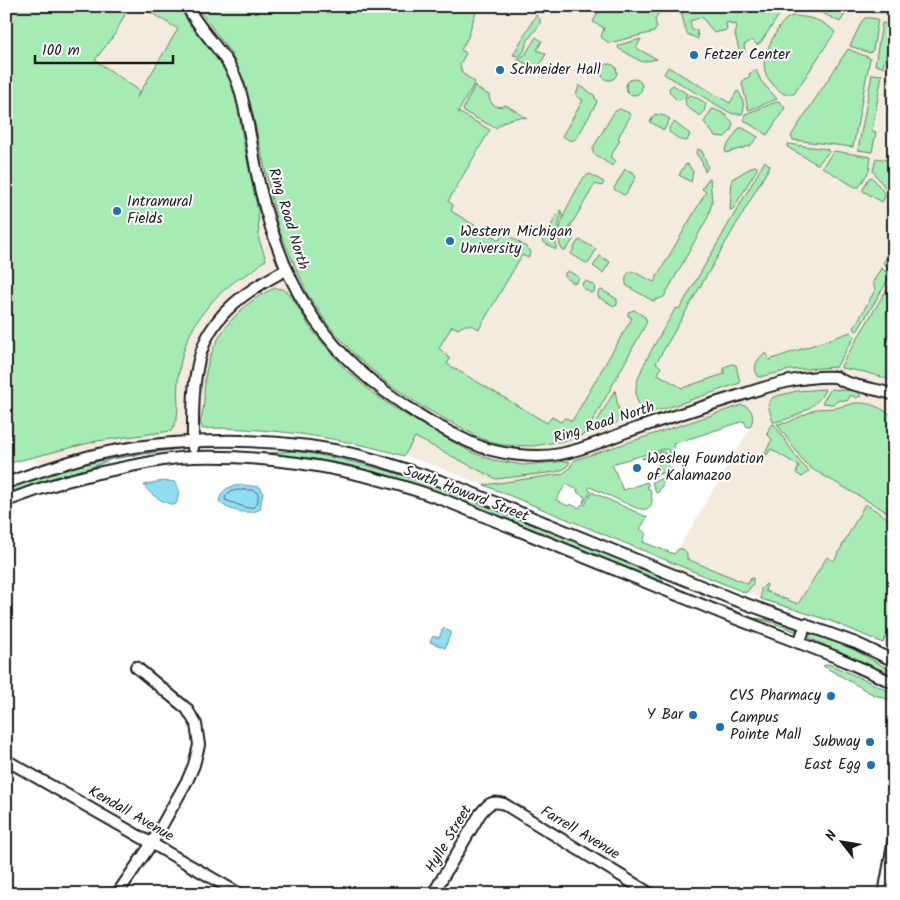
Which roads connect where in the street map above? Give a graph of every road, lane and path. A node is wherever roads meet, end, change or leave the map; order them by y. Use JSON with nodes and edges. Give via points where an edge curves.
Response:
{"nodes":[{"id":1,"x":187,"y":6,"type":"edge"},
{"id":2,"x":286,"y":270,"type":"junction"},
{"id":3,"x":894,"y":395,"type":"edge"},
{"id":4,"x":193,"y":442,"type":"junction"},
{"id":5,"x":193,"y":457,"type":"junction"},
{"id":6,"x":6,"y":483,"type":"edge"},
{"id":7,"x":6,"y":500,"type":"edge"},
{"id":8,"x":806,"y":624,"type":"junction"},
{"id":9,"x":799,"y":643,"type":"junction"},
{"id":10,"x":894,"y":661,"type":"edge"},
{"id":11,"x":136,"y":667,"type":"dead end"},
{"id":12,"x":894,"y":683,"type":"edge"},
{"id":13,"x":6,"y":760,"type":"edge"},
{"id":14,"x":492,"y":802,"type":"joint"},
{"id":15,"x":894,"y":839,"type":"edge"},
{"id":16,"x":152,"y":843,"type":"junction"},
{"id":17,"x":117,"y":894,"type":"edge"},
{"id":18,"x":240,"y":894,"type":"edge"},
{"id":19,"x":433,"y":894,"type":"edge"},
{"id":20,"x":651,"y":894,"type":"edge"},
{"id":21,"x":884,"y":894,"type":"edge"}],
"edges":[{"from":1,"to":2,"type":"street","name":"Ring Road North","via":[[225,59],[237,82],[261,190]]},
{"from":2,"to":3,"type":"street","name":"Ring Road North","via":[[319,327],[360,372],[430,422],[476,445],[499,452],[525,456],[559,455],[755,390],[800,379],[836,377],[843,382]]},
{"from":2,"to":4,"type":"street","via":[[245,294],[226,311],[207,336],[195,375]]},
{"from":4,"to":5,"type":"street"},
{"from":4,"to":6,"type":"street","name":"South Howard Street","via":[[91,456]]},
{"from":4,"to":8,"type":"street","name":"South Howard Street","via":[[266,442],[358,455],[452,485],[743,603]]},
{"from":5,"to":7,"type":"street","name":"South Howard Street","via":[[92,473]]},
{"from":5,"to":9,"type":"street","name":"South Howard Street","via":[[301,463],[402,485]]},
{"from":8,"to":9,"type":"street"},
{"from":8,"to":10,"type":"street","name":"South Howard Street"},
{"from":9,"to":12,"type":"street","name":"South Howard Street"},
{"from":11,"to":16,"type":"street","via":[[187,709],[193,716],[198,734],[194,765]]},
{"from":13,"to":16,"type":"street","name":"Kendall Avenue"},
{"from":14,"to":19,"type":"street","name":"Hylle Street","via":[[480,814]]},
{"from":14,"to":20,"type":"street","name":"Farrell Avenue","via":[[504,804]]},
{"from":15,"to":21,"type":"street"},
{"from":16,"to":17,"type":"street"},
{"from":16,"to":18,"type":"street","name":"Kendall Avenue"}]}
